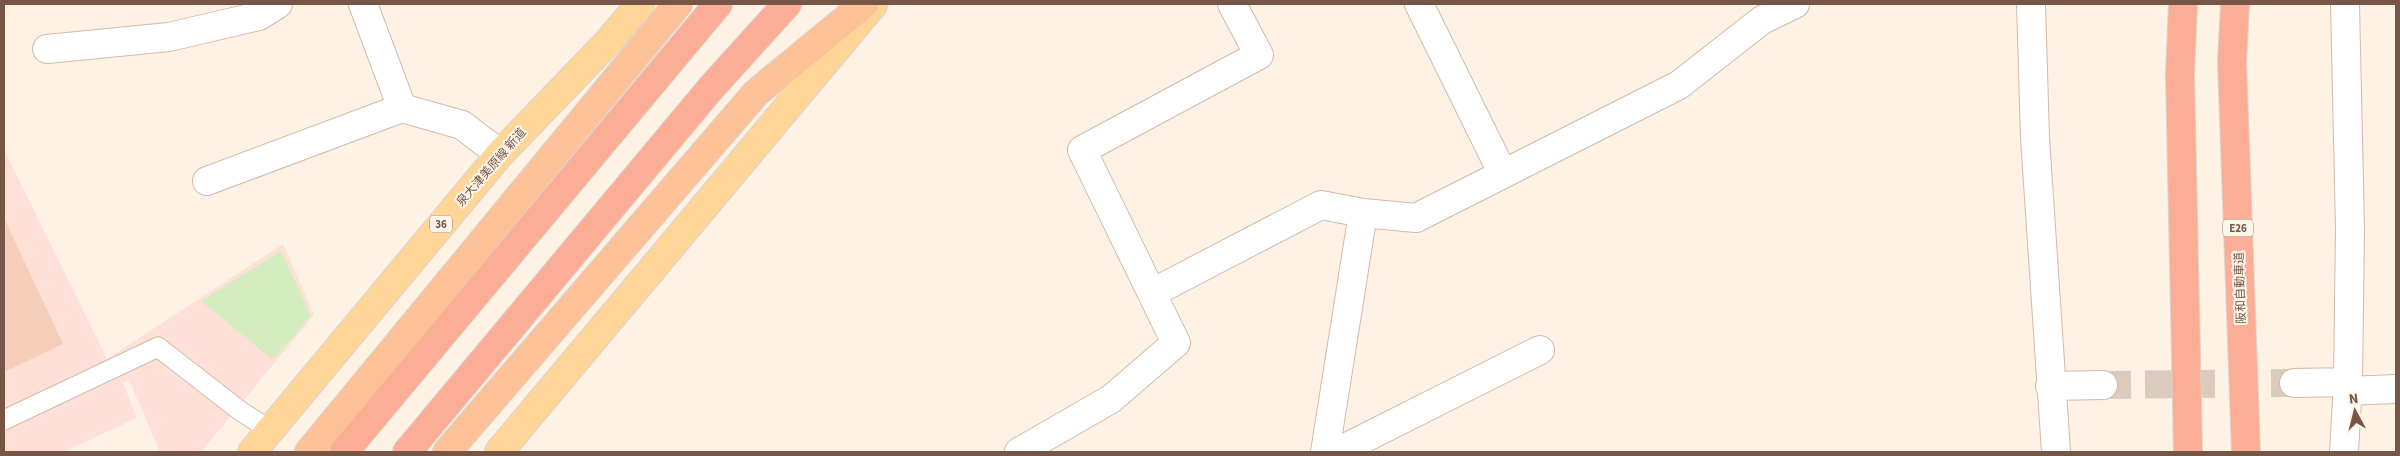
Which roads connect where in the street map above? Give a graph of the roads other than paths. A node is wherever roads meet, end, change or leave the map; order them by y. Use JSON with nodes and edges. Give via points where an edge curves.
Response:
{"nodes":[{"id":1,"x":363,"y":4,"type":"edge"},
{"id":2,"x":640,"y":4,"type":"edge"},
{"id":3,"x":678,"y":4,"type":"edge"},
{"id":4,"x":718,"y":4,"type":"edge"},
{"id":5,"x":787,"y":4,"type":"edge"},
{"id":6,"x":864,"y":4,"type":"edge"},
{"id":7,"x":874,"y":4,"type":"edge"},
{"id":8,"x":1232,"y":4,"type":"edge"},
{"id":9,"x":1419,"y":4,"type":"edge"},
{"id":10,"x":1795,"y":4,"type":"edge"},
{"id":11,"x":2030,"y":4,"type":"edge"},
{"id":12,"x":2183,"y":4,"type":"edge"},
{"id":13,"x":2235,"y":4,"type":"edge"},
{"id":14,"x":2345,"y":4,"type":"edge"},
{"id":15,"x":262,"y":8,"type":"edge"},
{"id":16,"x":47,"y":49,"type":"dead end"},
{"id":17,"x":402,"y":108,"type":"junction"},
{"id":18,"x":500,"y":154,"type":"junction"},
{"id":19,"x":1503,"y":174,"type":"junction"},
{"id":20,"x":207,"y":181,"type":"dead end"},
{"id":21,"x":1363,"y":213,"type":"junction"},
{"id":22,"x":1152,"y":293,"type":"junction"},
{"id":23,"x":1540,"y":350,"type":"dead end"},
{"id":24,"x":2294,"y":383,"type":"tunnel mouth"},
{"id":25,"x":2103,"y":385,"type":"tunnel mouth"},
{"id":26,"x":2050,"y":386,"type":"junction"},
{"id":27,"x":2347,"y":387,"type":"junction"},
{"id":28,"x":2396,"y":389,"type":"edge"},
{"id":29,"x":4,"y":420,"type":"edge"},
{"id":30,"x":270,"y":430,"type":"junction"},
{"id":31,"x":252,"y":452,"type":"edge"},
{"id":32,"x":308,"y":452,"type":"edge"},
{"id":33,"x":344,"y":452,"type":"edge"},
{"id":34,"x":408,"y":452,"type":"edge"},
{"id":35,"x":447,"y":452,"type":"edge"},
{"id":36,"x":499,"y":452,"type":"edge"},
{"id":37,"x":1019,"y":452,"type":"edge"},
{"id":38,"x":1325,"y":452,"type":"edge"},
{"id":39,"x":1337,"y":452,"type":"edge"},
{"id":40,"x":2056,"y":452,"type":"edge"},
{"id":41,"x":2188,"y":452,"type":"edge"},
{"id":42,"x":2246,"y":452,"type":"edge"},
{"id":43,"x":2344,"y":452,"type":"edge"}],
"edges":[{"from":1,"to":17,"type":"street"},
{"from":2,"to":18,"type":"main road","name":"泉大津美原線 新道","number":"36","via":[[608,42]]},
{"from":3,"to":32,"type":"highway"},
{"from":4,"to":33,"type":"highway"},
{"from":5,"to":34,"type":"highway","via":[[711,88]]},
{"from":6,"to":35,"type":"highway","via":[[756,92]]},
{"from":7,"to":36,"type":"main road"},
{"from":8,"to":22,"type":"street","via":[[1259,55],[1082,150]]},
{"from":9,"to":19,"type":"street"},
{"from":10,"to":19,"type":"street","via":[[1762,20],[1679,85]]},
{"from":11,"to":26,"type":"street"},
{"from":12,"to":41,"type":"highway","via":[[2180,75]]},
{"from":13,"to":42,"type":"highway","name":"阪和自動車道","number":"E26","via":[[2232,62]]},
{"from":14,"to":27,"type":"street","via":[[2350,228]]},
{"from":15,"to":16,"type":"street","via":[[169,37]]},
{"from":17,"to":18,"type":"street","via":[[462,125]]},
{"from":17,"to":20,"type":"street"},
{"from":18,"to":30,"type":"main road","name":"泉大津美原線 新道","number":"36"},
{"from":19,"to":21,"type":"street","via":[[1416,218]]},
{"from":21,"to":22,"type":"street","via":[[1321,205]]},
{"from":21,"to":38,"type":"street"},
{"from":22,"to":37,"type":"street","via":[[1176,343],[1111,399]]},
{"from":23,"to":39,"type":"street"},
{"from":24,"to":27,"type":"street"},
{"from":25,"to":26,"type":"street"},
{"from":26,"to":40,"type":"street"},
{"from":27,"to":28,"type":"street"},
{"from":27,"to":43,"type":"street"},
{"from":29,"to":30,"type":"lane","via":[[53,388],[158,347]]},
{"from":30,"to":31,"type":"main road","name":"泉大津美原線 新道","number":"36"}]}
